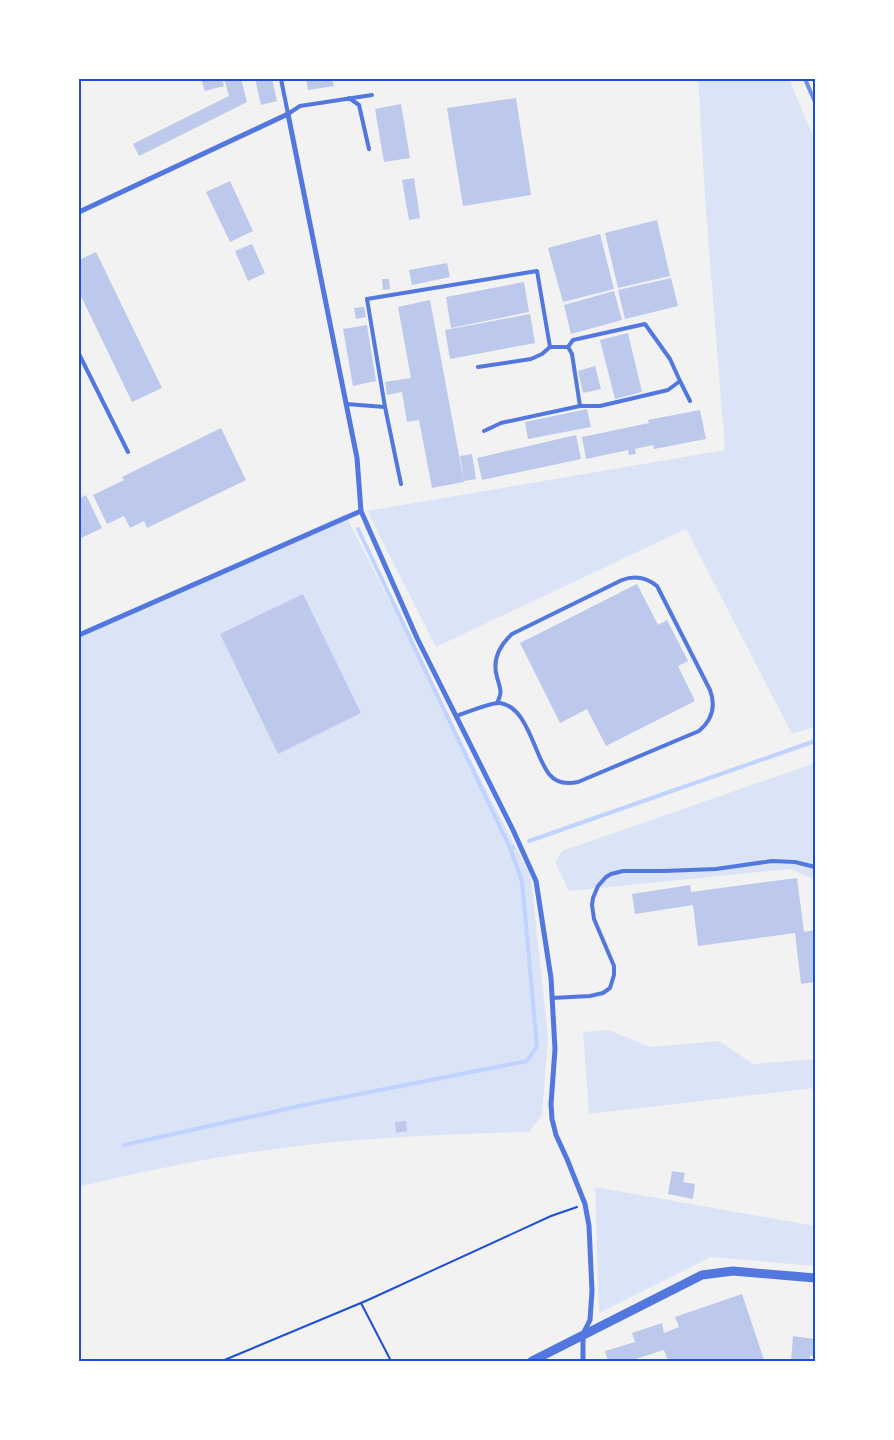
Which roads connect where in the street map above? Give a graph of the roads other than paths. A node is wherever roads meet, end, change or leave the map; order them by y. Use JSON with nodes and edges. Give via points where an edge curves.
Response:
{"nodes":[{"id":1,"x":281,"y":79,"type":"edge"},
{"id":2,"x":372,"y":95,"type":"dead end"},
{"id":3,"x":350,"y":98,"type":"junction"},
{"id":4,"x":288,"y":114,"type":"junction"},
{"id":5,"x":368,"y":149,"type":"dead end"},
{"id":6,"x":79,"y":212,"type":"edge"},
{"id":7,"x":550,"y":347,"type":"junction"},
{"id":8,"x":568,"y":347,"type":"junction"},
{"id":9,"x":79,"y":354,"type":"edge"},
{"id":10,"x":478,"y":367,"type":"dead end"},
{"id":11,"x":680,"y":381,"type":"junction"},
{"id":12,"x":690,"y":401,"type":"dead end"},
{"id":13,"x":346,"y":404,"type":"junction"},
{"id":14,"x":580,"y":406,"type":"junction"},
{"id":15,"x":385,"y":407,"type":"junction"},
{"id":16,"x":484,"y":430,"type":"dead end"},
{"id":17,"x":128,"y":452,"type":"dead end"},
{"id":18,"x":401,"y":484,"type":"dead end"},
{"id":19,"x":361,"y":510,"type":"junction"},
{"id":20,"x":79,"y":635,"type":"edge"},
{"id":21,"x":497,"y":703,"type":"junction"},
{"id":22,"x":456,"y":716,"type":"junction"},
{"id":23,"x":815,"y":867,"type":"edge"},
{"id":24,"x":552,"y":998,"type":"junction"},
{"id":25,"x":815,"y":1278,"type":"edge"},
{"id":26,"x":583,"y":1334,"type":"junction"},
{"id":27,"x":532,"y":1361,"type":"edge"},
{"id":28,"x":583,"y":1361,"type":"edge"}],
"edges":[{"from":1,"to":4,"type":"lane"},
{"from":2,"to":3,"type":"lane"},
{"from":3,"to":4,"type":"lane","via":[[300,106]]},
{"from":3,"to":5,"type":"lane","via":[[359,105]]},
{"from":4,"to":6,"type":"street"},
{"from":4,"to":13,"type":"street"},
{"from":7,"to":8,"type":"lane"},
{"from":7,"to":10,"type":"lane","via":[[531,359]]},
{"from":7,"to":15,"type":"lane","via":[[537,270],[367,299]]},
{"from":8,"to":11,"type":"lane","via":[[573,340],[644,324],[670,359]]},
{"from":8,"to":14,"type":"lane","via":[[572,354]]},
{"from":9,"to":17,"type":"lane"},
{"from":11,"to":12,"type":"lane"},
{"from":11,"to":14,"type":"lane","via":[[668,390],[600,406]]},
{"from":13,"to":15,"type":"lane"},
{"from":13,"to":19,"type":"street","via":[[357,458]]},
{"from":14,"to":16,"type":"lane","via":[[501,423]]},
{"from":15,"to":18,"type":"lane"},
{"from":19,"to":20,"type":"street"},
{"from":19,"to":22,"type":"street","via":[[417,638]]},
{"from":21,"to":21,"type":"lane","via":[[508,705],[519,714],[549,774],[559,781],[571,783],[699,730],[709,720],[714,707],[710,690],[657,586],[646,579],[634,577],[512,634],[499,650],[496,664],[501,695]]},
{"from":21,"to":22,"type":"lane"},
{"from":22,"to":24,"type":"street","via":[[536,881]]},
{"from":23,"to":24,"type":"lane","via":[[772,861],[716,869],[611,874],[598,886],[592,898],[594,919],[614,966],[610,988],[590,996]]},
{"from":24,"to":26,"type":"street","via":[[555,1048],[552,1119],[585,1204],[589,1226],[592,1291],[590,1320]]},
{"from":25,"to":26,"type":"street","via":[[733,1272],[702,1275]]},
{"from":26,"to":27,"type":"street"},
{"from":26,"to":28,"type":"street"}]}
